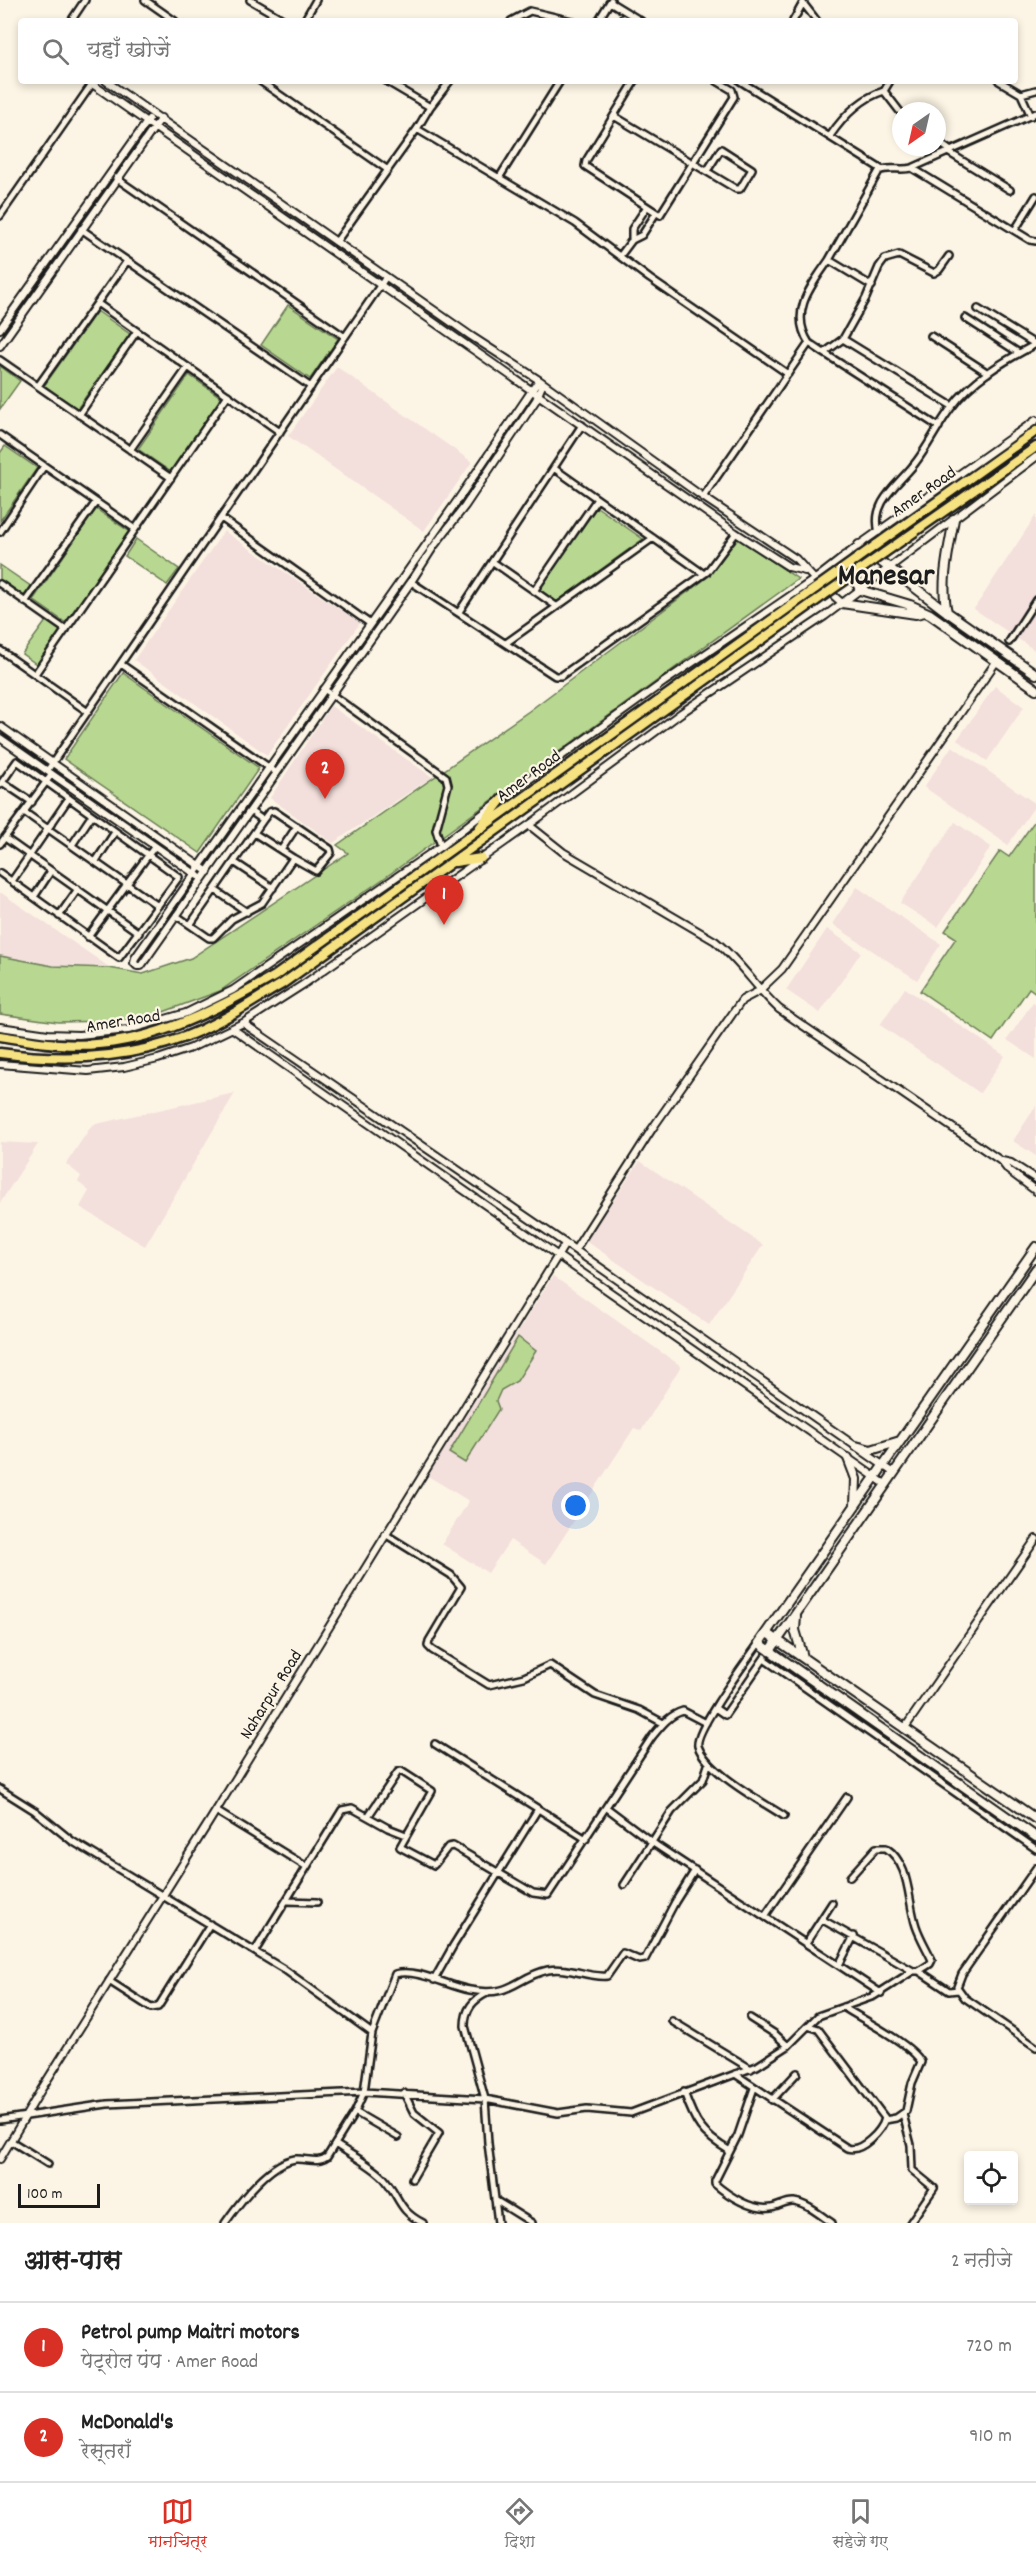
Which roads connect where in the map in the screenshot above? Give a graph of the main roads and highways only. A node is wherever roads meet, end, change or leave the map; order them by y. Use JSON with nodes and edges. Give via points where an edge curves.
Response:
{"nodes":[{"id":1,"x":1036,"y":431,"type":"edge"},
{"id":2,"x":1036,"y":447,"type":"edge"},
{"id":3,"x":954,"y":519,"type":"road end"},
{"id":4,"x":859,"y":545,"type":"road end"},
{"id":5,"x":845,"y":556,"type":"road end"},
{"id":6,"x":842,"y":603,"type":"road end"},
{"id":7,"x":926,"y":612,"type":"junction"},
{"id":8,"x":947,"y":612,"type":"junction"},
{"id":9,"x":1036,"y":674,"type":"edge"},
{"id":10,"x":1036,"y":689,"type":"edge"},
{"id":11,"x":502,"y":799,"type":"road end"},
{"id":12,"x":474,"y":835,"type":"junction"},
{"id":13,"x":481,"y":858,"type":"road end"},
{"id":14,"x":451,"y":863,"type":"junction"},
{"id":15,"x":0,"y":1036,"type":"edge"},
{"id":16,"x":0,"y":1053,"type":"edge"},
{"id":17,"x":1036,"y":1247,"type":"edge"},
{"id":18,"x":1036,"y":1269,"type":"edge"},
{"id":19,"x":901,"y":1441,"type":"junction"},
{"id":20,"x":856,"y":1446,"type":"road end"},
{"id":21,"x":848,"y":1458,"type":"road end"},
{"id":22,"x":855,"y":1506,"type":"junction"},
{"id":23,"x":797,"y":1612,"type":"junction"},
{"id":24,"x":767,"y":1633,"type":"junction"},
{"id":25,"x":777,"y":1640,"type":"junction"},
{"id":26,"x":770,"y":1651,"type":"junction"},
{"id":27,"x":803,"y":1659,"type":"junction"},
{"id":28,"x":1036,"y":1819,"type":"edge"},
{"id":29,"x":1036,"y":1837,"type":"edge"}],
"edges":[{"from":1,"to":12,"type":"highway","name":"Amer Road","bridge":true,"via":[[815,584]]},
{"from":2,"to":14,"type":"highway","name":"Amer Road","bridge":true},
{"from":3,"to":8,"type":"main road","via":[[945,585]]},
{"from":4,"to":8,"type":"main road"},
{"from":5,"to":7,"type":"main road","via":[[860,590]]},
{"from":6,"to":7,"type":"main road","via":[[910,614]]},
{"from":7,"to":10,"type":"main road"},
{"from":8,"to":9,"type":"main road"},
{"from":11,"to":12,"type":"highway"},
{"from":12,"to":15,"type":"highway","name":"Amer Road","via":[[275,976],[214,1011],[170,1029],[111,1043],[61,1044]]},
{"from":13,"to":14,"type":"highway"},
{"from":14,"to":16,"type":"highway","name":"Amer Road","via":[[282,984],[218,1022],[150,1048],[103,1057]]},
{"from":17,"to":19,"type":"main road"},
{"from":18,"to":23,"type":"main road"},
{"from":19,"to":20,"type":"main road","via":[[871,1450]]},
{"from":19,"to":22,"type":"main road"},
{"from":21,"to":22,"type":"main road","via":[[856,1479]]},
{"from":22,"to":24,"type":"main road"},
{"from":23,"to":25,"type":"main road"},
{"from":23,"to":27,"type":"main road","via":[[795,1630]]},
{"from":24,"to":25,"type":"main road"},
{"from":24,"to":26,"type":"main road","via":[[759,1643]]},
{"from":25,"to":26,"type":"main road"},
{"from":25,"to":27,"type":"main road"},
{"from":26,"to":29,"type":"main road"},
{"from":27,"to":28,"type":"main road"}]}
